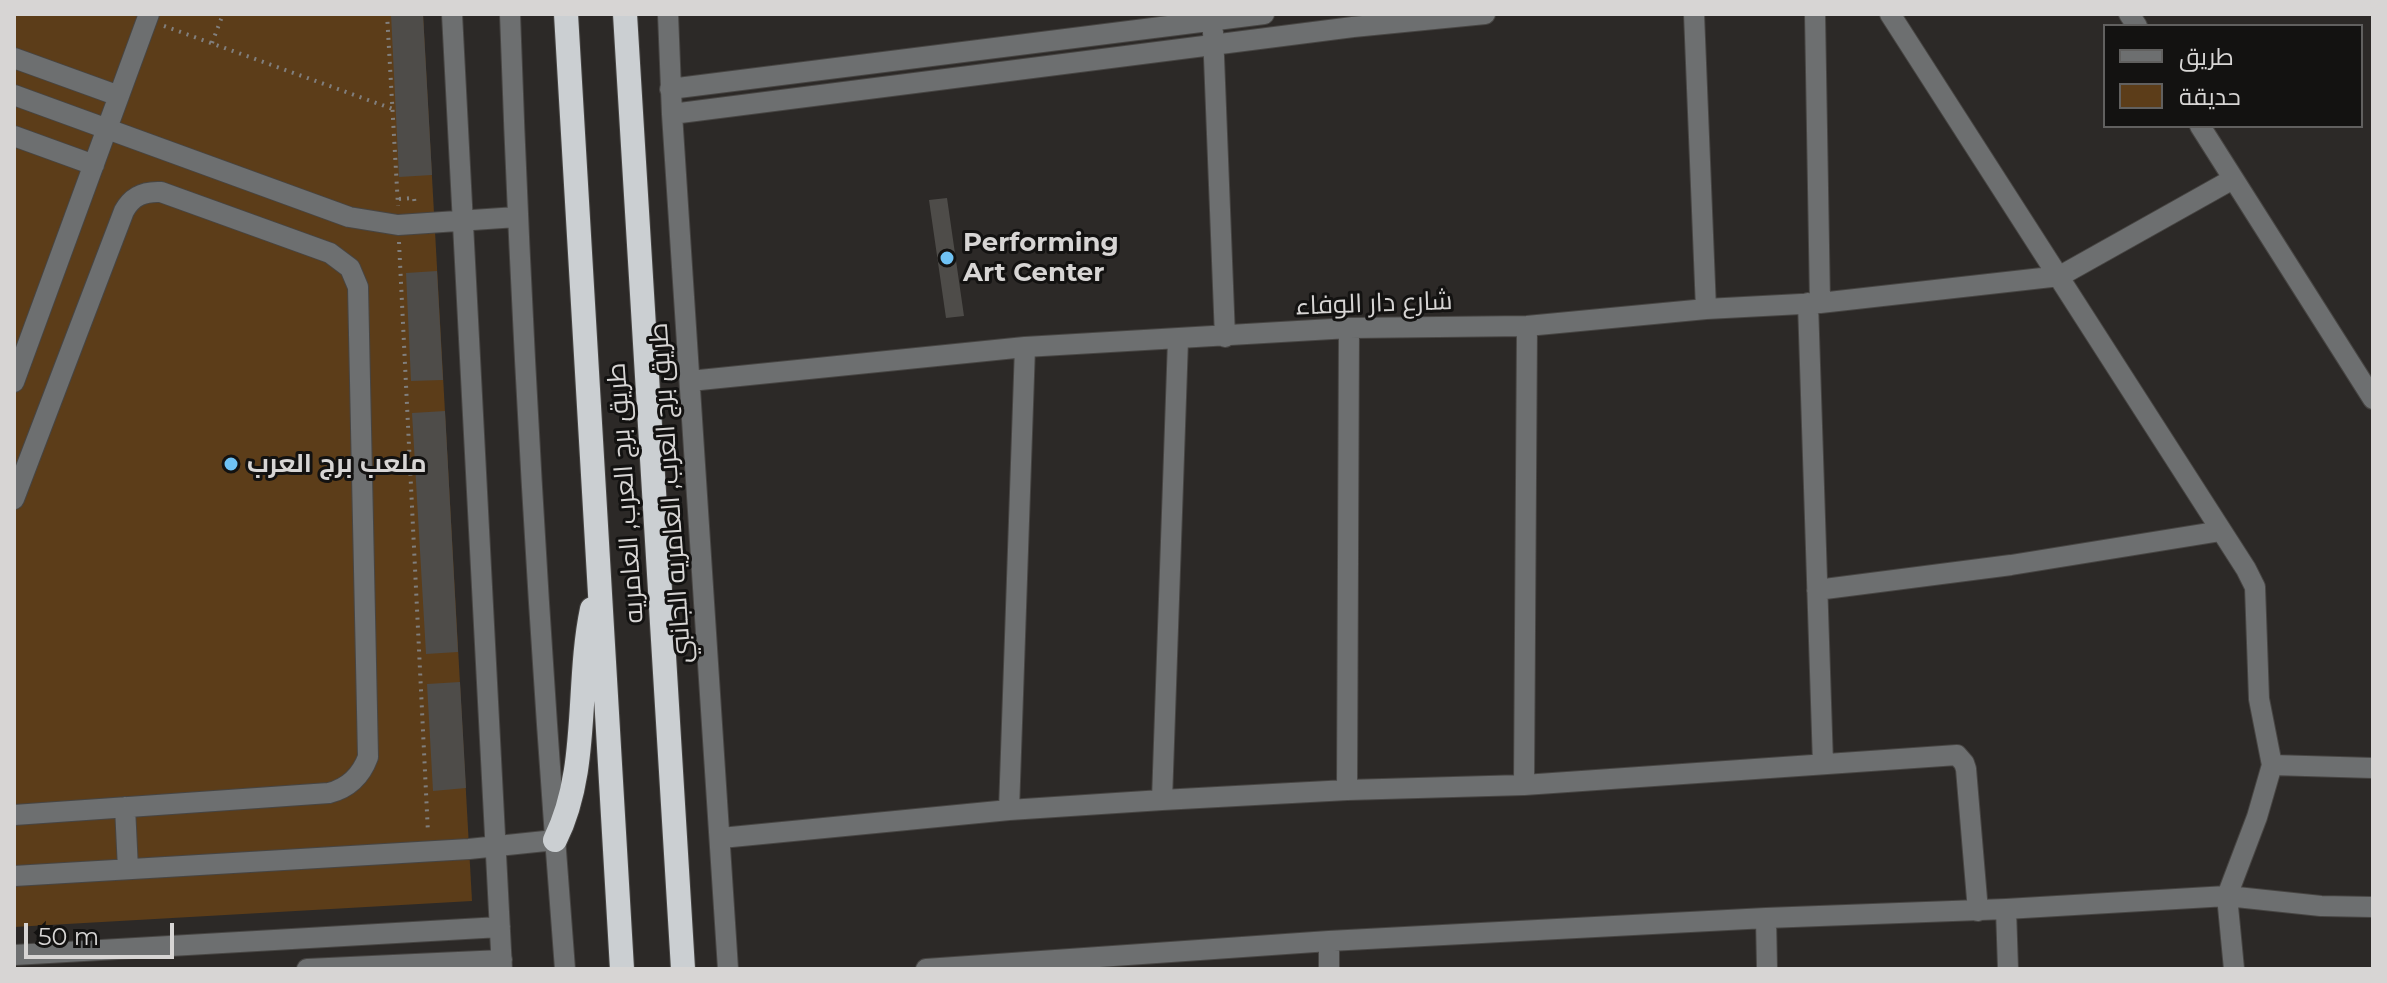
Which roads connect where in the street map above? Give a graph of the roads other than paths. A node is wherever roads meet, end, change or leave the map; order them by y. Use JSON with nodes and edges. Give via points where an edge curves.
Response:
{"nodes":[{"id":1,"x":452,"y":14,"type":"edge"},
{"id":2,"x":510,"y":14,"type":"edge"},
{"id":3,"x":566,"y":14,"type":"edge"},
{"id":4,"x":625,"y":14,"type":"edge"},
{"id":5,"x":668,"y":14,"type":"edge"},
{"id":6,"x":1264,"y":14,"type":"edge"},
{"id":7,"x":1485,"y":14,"type":"edge"},
{"id":8,"x":1694,"y":14,"type":"edge"},
{"id":9,"x":1815,"y":14,"type":"edge"},
{"id":10,"x":1890,"y":14,"type":"edge"},
{"id":11,"x":148,"y":17,"type":"edge"},
{"id":12,"x":1212,"y":20,"type":"junction"},
{"id":13,"x":1357,"y":20,"type":"edge"},
{"id":14,"x":1214,"y":44,"type":"junction"},
{"id":15,"x":14,"y":58,"type":"edge"},
{"id":16,"x":852,"y":66,"type":"junction"},
{"id":17,"x":670,"y":89,"type":"junction"},
{"id":18,"x":856,"y":91,"type":"junction"},
{"id":19,"x":14,"y":95,"type":"edge"},
{"id":20,"x":119,"y":96,"type":"junction"},
{"id":21,"x":672,"y":114,"type":"junction"},
{"id":22,"x":2201,"y":128,"type":"edge"},
{"id":23,"x":107,"y":129,"type":"junction"},
{"id":24,"x":14,"y":136,"type":"edge"},
{"id":25,"x":94,"y":165,"type":"junction"},
{"id":26,"x":2233,"y":179,"type":"junction"},
{"id":27,"x":517,"y":217,"type":"junction"},
{"id":28,"x":463,"y":222,"type":"junction"},
{"id":29,"x":2060,"y":276,"type":"junction"},
{"id":30,"x":1814,"y":303,"type":"junction"},
{"id":31,"x":1706,"y":309,"type":"junction"},
{"id":32,"x":1527,"y":326,"type":"junction"},
{"id":33,"x":1349,"y":328,"type":"junction"},
{"id":34,"x":1225,"y":337,"type":"junction"},
{"id":35,"x":1178,"y":340,"type":"junction"},
{"id":36,"x":1025,"y":347,"type":"junction"},
{"id":37,"x":2373,"y":359,"type":"edge"},
{"id":38,"x":2355,"y":371,"type":"junction"},
{"id":39,"x":690,"y":381,"type":"junction"},
{"id":40,"x":14,"y":382,"type":"edge"},
{"id":41,"x":2373,"y":399,"type":"edge"},
{"id":42,"x":14,"y":499,"type":"edge"},
{"id":43,"x":2221,"y":531,"type":"junction"},
{"id":44,"x":601,"y":572,"type":"junction"},
{"id":45,"x":1817,"y":590,"type":"junction"},
{"id":46,"x":1823,"y":764,"type":"junction"},
{"id":47,"x":2272,"y":765,"type":"junction"},
{"id":48,"x":2373,"y":768,"type":"edge"},
{"id":49,"x":1524,"y":785,"type":"junction"},
{"id":50,"x":1347,"y":790,"type":"junction"},
{"id":51,"x":1162,"y":800,"type":"junction"},
{"id":52,"x":125,"y":807,"type":"junction"},
{"id":53,"x":1009,"y":810,"type":"junction"},
{"id":54,"x":14,"y":815,"type":"edge"},
{"id":55,"x":721,"y":838,"type":"junction"},
{"id":56,"x":555,"y":840,"type":"junction"},
{"id":57,"x":496,"y":847,"type":"junction"},
{"id":58,"x":128,"y":869,"type":"junction"},
{"id":59,"x":14,"y":876,"type":"edge"},
{"id":60,"x":2227,"y":896,"type":"junction"},
{"id":61,"x":2373,"y":907,"type":"edge"},
{"id":62,"x":2006,"y":909,"type":"junction"},
{"id":63,"x":1978,"y":911,"type":"junction"},
{"id":64,"x":1766,"y":918,"type":"junction"},
{"id":65,"x":500,"y":927,"type":"junction"},
{"id":66,"x":1329,"y":941,"type":"junction"},
{"id":67,"x":14,"y":955,"type":"edge"},
{"id":68,"x":1080,"y":964,"type":"edge"},
{"id":69,"x":502,"y":965,"type":"edge"},
{"id":70,"x":307,"y":969,"type":"edge"},
{"id":71,"x":565,"y":969,"type":"edge"},
{"id":72,"x":622,"y":969,"type":"edge"},
{"id":73,"x":683,"y":969,"type":"edge"},
{"id":74,"x":728,"y":969,"type":"edge"},
{"id":75,"x":926,"y":969,"type":"edge"},
{"id":76,"x":1329,"y":969,"type":"edge"},
{"id":77,"x":1767,"y":969,"type":"edge"},
{"id":78,"x":2008,"y":969,"type":"edge"},
{"id":79,"x":2234,"y":969,"type":"edge"}],
"edges":[{"from":1,"to":28,"type":"street"},
{"from":2,"to":27,"type":"street"},
{"from":3,"to":44,"type":"highway","name":"طريق برج العرب, العامريه"},
{"from":4,"to":73,"type":"highway","name":"طريق برج العرب, العامريه"},
{"from":5,"to":17,"type":"street","name":"طريق برج العرب, العامريه الجانبي"},
{"from":6,"to":12,"type":"street"},
{"from":7,"to":13,"type":"street"},
{"from":8,"to":31,"type":"street"},
{"from":9,"to":30,"type":"street"},
{"from":10,"to":29,"type":"street"},
{"from":11,"to":20,"type":"street"},
{"from":12,"to":14,"type":"street"},
{"from":12,"to":16,"type":"street"},
{"from":13,"to":14,"type":"street"},
{"from":14,"to":18,"type":"street"},
{"from":14,"to":34,"type":"street"},
{"from":15,"to":20,"type":"street"},
{"from":16,"to":17,"type":"street"},
{"from":16,"to":18,"type":"street"},
{"from":17,"to":21,"type":"street","name":"طريق برج العرب, العامريه الجانبي"},
{"from":18,"to":21,"type":"street"},
{"from":19,"to":23,"type":"street"},
{"from":20,"to":23,"type":"street"},
{"from":21,"to":39,"type":"street","name":"طريق برج العرب, العامريه الجانبي"},
{"from":22,"to":26,"type":"street"},
{"from":23,"to":25,"type":"street"},
{"from":23,"to":28,"type":"street","via":[[366,221]]},
{"from":24,"to":25,"type":"street"},
{"from":25,"to":40,"type":"street"},
{"from":26,"to":29,"type":"street"},
{"from":26,"to":38,"type":"street"},
{"from":27,"to":28,"type":"street"},
{"from":27,"to":56,"type":"street"},
{"from":28,"to":57,"type":"street"},
{"from":29,"to":30,"type":"street","name":"شارع دار الوفاء"},
{"from":29,"to":43,"type":"street"},
{"from":30,"to":31,"type":"street","name":"شارع دار الوفاء"},
{"from":30,"to":45,"type":"street"},
{"from":31,"to":32,"type":"street","name":"شارع دار الوفاء"},
{"from":32,"to":33,"type":"street","name":"شارع دار الوفاء"},
{"from":32,"to":49,"type":"street"},
{"from":33,"to":34,"type":"street","name":"شارع دار الوفاء"},
{"from":33,"to":50,"type":"street"},
{"from":34,"to":35,"type":"street","name":"شارع دار الوفاء"},
{"from":35,"to":36,"type":"street","name":"شارع دار الوفاء"},
{"from":35,"to":51,"type":"street"},
{"from":36,"to":39,"type":"street","name":"شارع دار الوفاء"},
{"from":36,"to":53,"type":"street"},
{"from":37,"to":38,"type":"street"},
{"from":38,"to":41,"type":"street"},
{"from":39,"to":55,"type":"street","name":"طريق برج العرب, العامريه الجانبي"},
{"from":42,"to":52,"type":"street","via":[[133,199],[161,192],[330,253],[350,268],[358,287],[368,757],[364,767],[350,784],[329,793]]},
{"from":43,"to":45,"type":"street"},
{"from":43,"to":47,"type":"street","via":[[2255,587],[2259,699]]},
{"from":44,"to":56,"type":"highway","via":[[584,661],[574,784]]},
{"from":44,"to":72,"type":"highway","name":"طريق برج العرب, العامريه"},
{"from":45,"to":46,"type":"street"},
{"from":46,"to":49,"type":"street"},
{"from":46,"to":63,"type":"street","via":[[1961,758]]},
{"from":47,"to":48,"type":"street"},
{"from":47,"to":60,"type":"street"},
{"from":49,"to":50,"type":"street"},
{"from":50,"to":51,"type":"street"},
{"from":51,"to":53,"type":"street"},
{"from":52,"to":54,"type":"street"},
{"from":52,"to":58,"type":"street"},
{"from":53,"to":55,"type":"street"},
{"from":55,"to":74,"type":"street","name":"طريق برج العرب, العامريه الجانبي"},
{"from":56,"to":57,"type":"street"},
{"from":56,"to":71,"type":"street"},
{"from":57,"to":58,"type":"street"},
{"from":57,"to":65,"type":"street"},
{"from":58,"to":59,"type":"street"},
{"from":60,"to":61,"type":"street"},
{"from":60,"to":62,"type":"street"},
{"from":60,"to":79,"type":"street"},
{"from":62,"to":63,"type":"street"},
{"from":62,"to":78,"type":"street"},
{"from":63,"to":64,"type":"street"},
{"from":64,"to":66,"type":"street"},
{"from":64,"to":77,"type":"street"},
{"from":65,"to":67,"type":"street"},
{"from":65,"to":69,"type":"street"},
{"from":66,"to":68,"type":"street"},
{"from":66,"to":76,"type":"street"},
{"from":68,"to":75,"type":"street"},
{"from":69,"to":70,"type":"street"}]}
